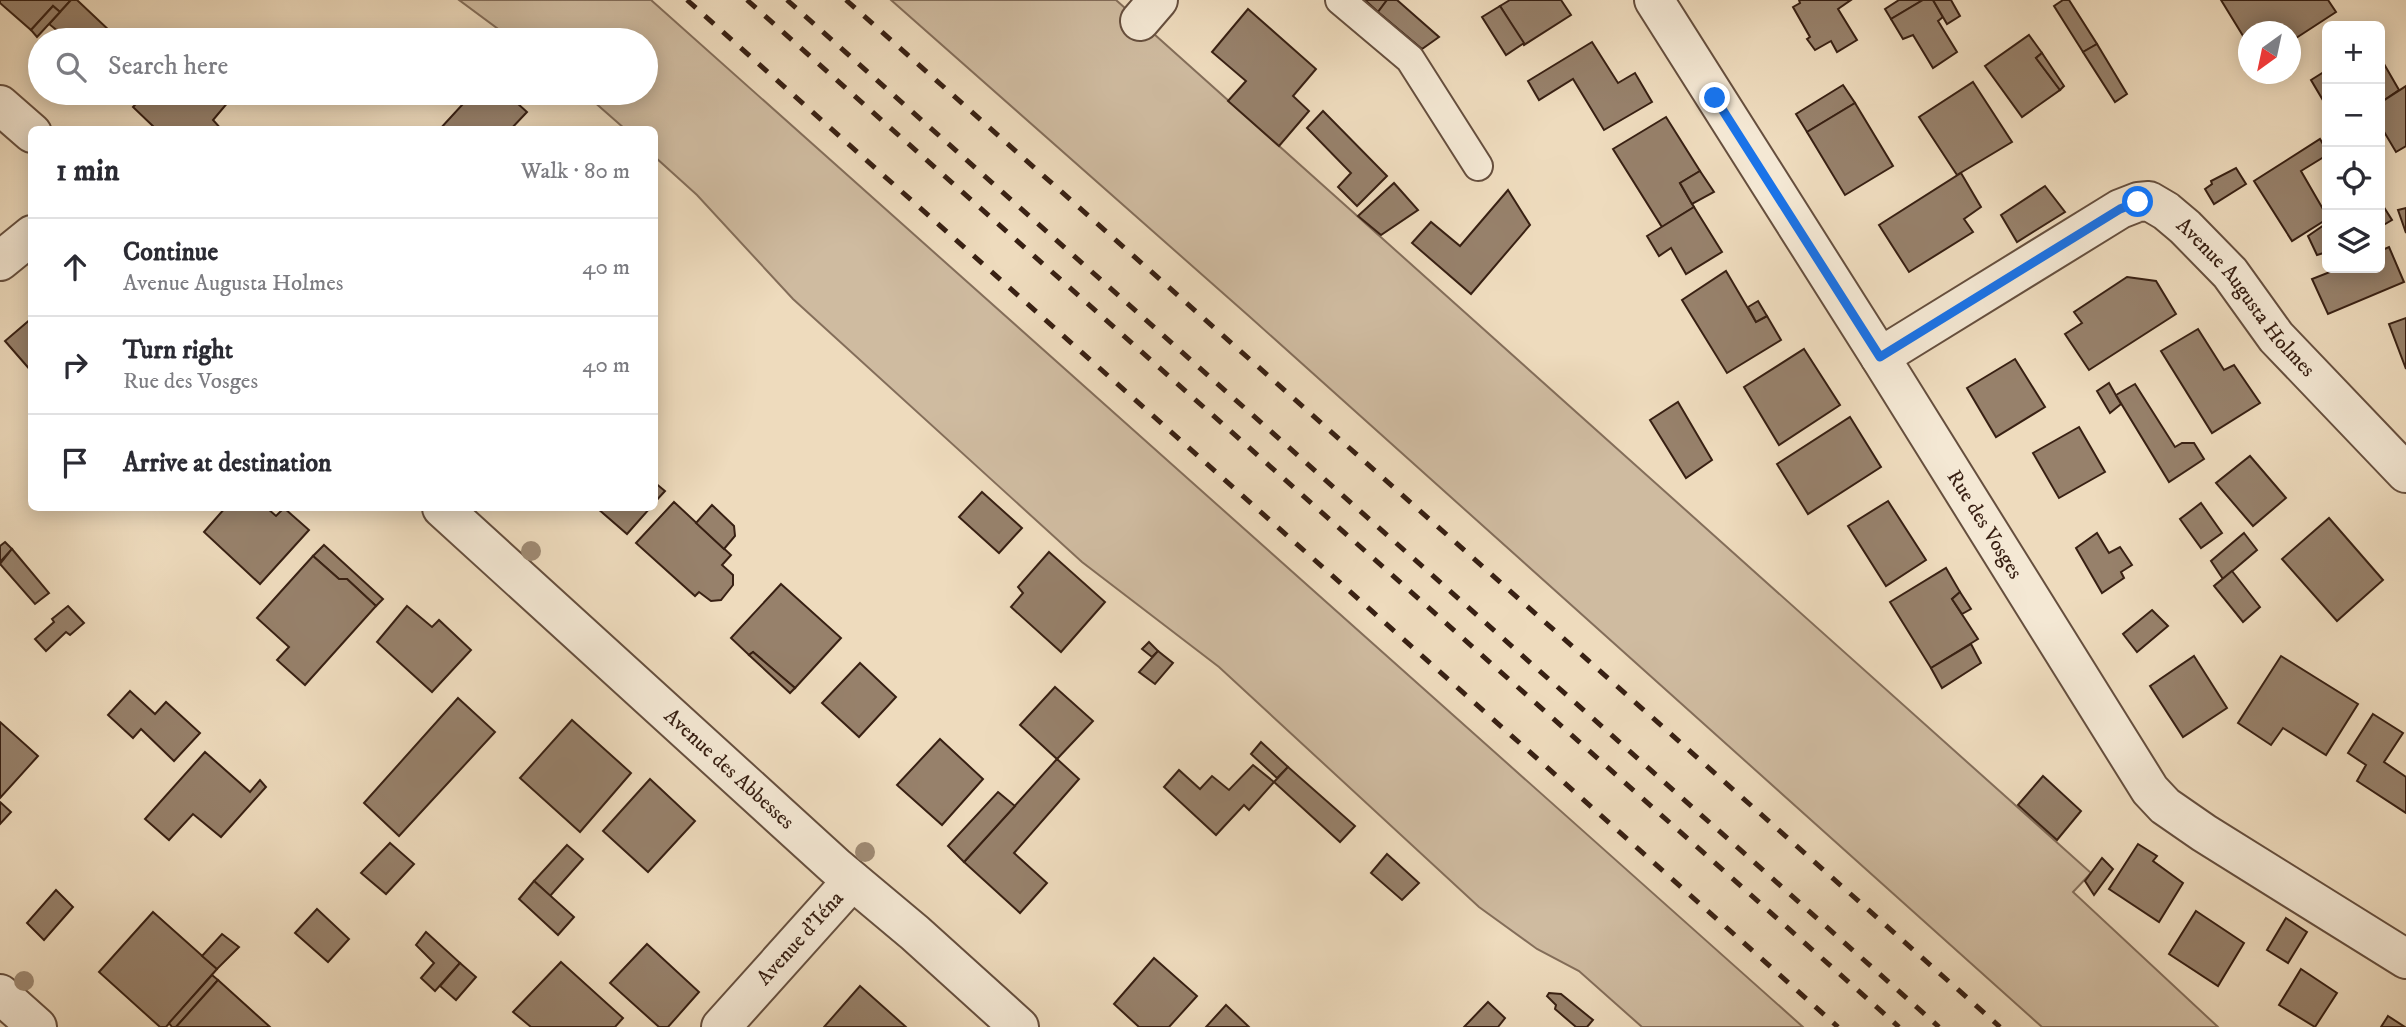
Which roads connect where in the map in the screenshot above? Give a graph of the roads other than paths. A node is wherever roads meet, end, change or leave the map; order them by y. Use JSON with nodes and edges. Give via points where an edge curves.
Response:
{"nodes":[{"id":1,"x":1340,"y":0,"type":"edge"},
{"id":2,"x":1654,"y":0,"type":"edge"},
{"id":3,"x":0,"y":105,"type":"edge"},
{"id":4,"x":28,"y":130,"type":"edge"},
{"id":5,"x":1478,"y":166,"type":"dead end"},
{"id":6,"x":28,"y":238,"type":"edge"},
{"id":7,"x":0,"y":261,"type":"edge"},
{"id":8,"x":1880,"y":357,"type":"junction"},
{"id":9,"x":2406,"y":472,"type":"edge"},
{"id":10,"x":445,"y":511,"type":"edge"},
{"id":11,"x":852,"y":881,"type":"junction"},
{"id":12,"x":2406,"y":959,"type":"edge"},
{"id":13,"x":0,"y":994,"type":"edge"},
{"id":14,"x":37,"y":1027,"type":"edge"},
{"id":15,"x":720,"y":1027,"type":"edge"},
{"id":16,"x":1019,"y":1027,"type":"edge"}],
"edges":[{"from":1,"to":5,"type":"lane","via":[[1410,59]]},
{"from":2,"to":8,"type":"street","name":"Rue des Vosges"},
{"from":3,"to":4,"type":"street"},
{"from":6,"to":7,"type":"street"},
{"from":8,"to":9,"type":"street","name":"Avenue Augusta Holmes","via":[[2120,209],[2149,201],[2185,227],[2230,273],[2276,337]]},
{"from":8,"to":12,"type":"street","name":"Rue des Vosges","via":[[2150,790],[2204,833]]},
{"from":10,"to":11,"type":"street","name":"Avenue des Abbesses"},
{"from":11,"to":15,"type":"street","name":"Avenue d'Iéna"},
{"from":11,"to":16,"type":"street","name":"Avenue des Abbesses"},
{"from":13,"to":14,"type":"street"}]}
